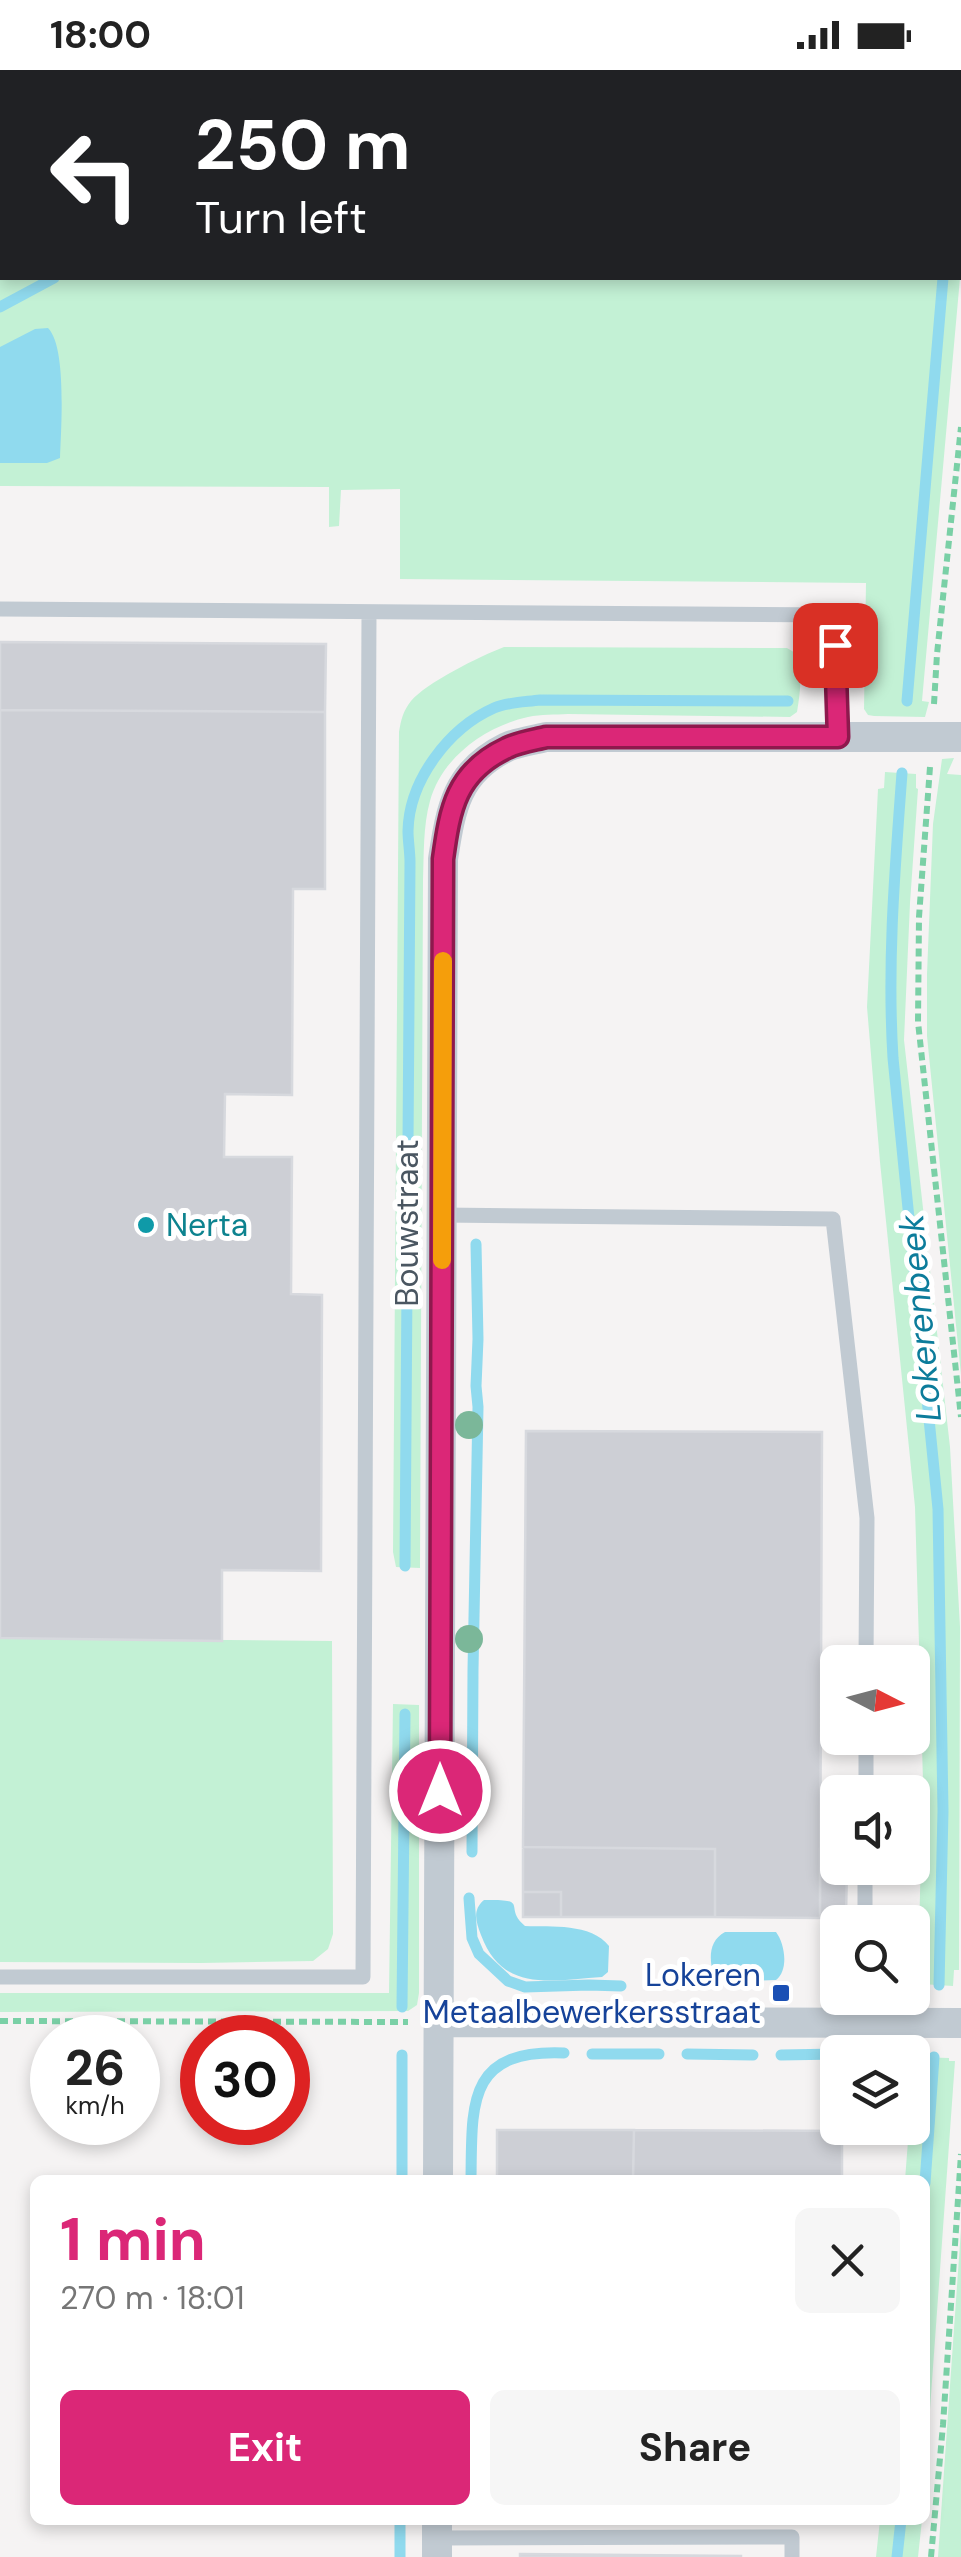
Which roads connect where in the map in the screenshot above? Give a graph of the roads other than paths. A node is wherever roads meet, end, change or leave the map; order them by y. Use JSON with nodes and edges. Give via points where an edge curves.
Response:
{"nodes":[{"id":1,"x":0,"y":609,"type":"edge"},
{"id":2,"x":370,"y":613,"type":"junction"},
{"id":3,"x":838,"y":737,"type":"junction"},
{"id":4,"x":947,"y":737,"type":"edge"},
{"id":5,"x":442,"y":1214,"type":"junction"},
{"id":6,"x":866,"y":1645,"type":"edge"},
{"id":7,"x":0,"y":1978,"type":"edge"},
{"id":8,"x":820,"y":2011,"type":"edge"},
{"id":9,"x":899,"y":2015,"type":"edge"},
{"id":10,"x":439,"y":2022,"type":"junction"},
{"id":11,"x":961,"y":2024,"type":"edge"},
{"id":12,"x":438,"y":2175,"type":"edge"},
{"id":13,"x":437,"y":2538,"type":"edge"},
{"id":14,"x":792,"y":2557,"type":"edge"}],
"edges":[{"from":1,"to":2,"type":"lane"},
{"from":2,"to":3,"type":"lane","via":[[834,615]]},
{"from":2,"to":7,"type":"lane","via":[[364,1977]]},
{"from":3,"to":4,"type":"street","name":"Bouwstraat"},
{"from":3,"to":5,"type":"street","name":"Bouwstraat","via":[[546,737],[509,746],[470,771],[450,813],[443,859]]},
{"from":5,"to":6,"type":"lane","via":[[832,1220],[867,1518]]},
{"from":5,"to":10,"type":"street","name":"Bouwstraat"},
{"from":8,"to":10,"type":"street"},
{"from":9,"to":11,"type":"street"},
{"from":10,"to":12,"type":"street","name":"Bouwstraat"},
{"from":13,"to":14,"type":"lane","via":[[792,2537]]}]}
